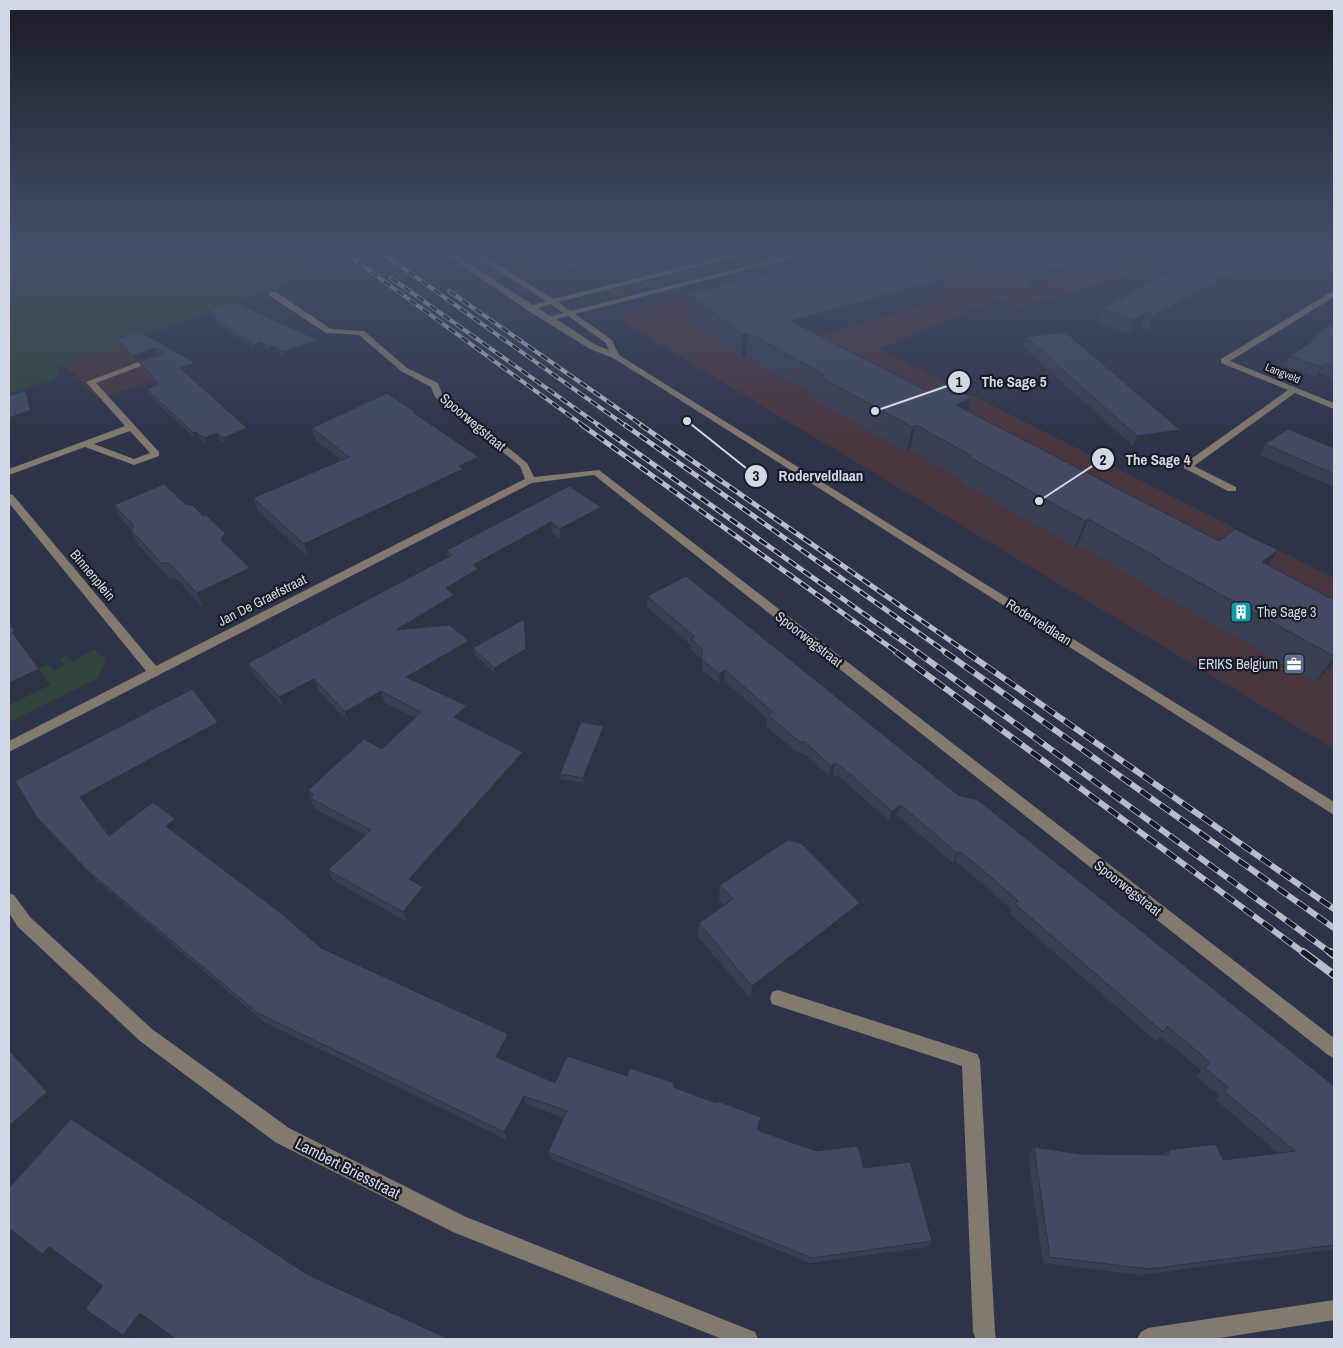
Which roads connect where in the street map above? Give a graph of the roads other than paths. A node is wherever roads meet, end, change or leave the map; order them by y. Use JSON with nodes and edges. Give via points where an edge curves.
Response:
{"nodes":[{"id":1,"x":306,"y":316,"type":"edge"},
{"id":2,"x":543,"y":316,"type":"edge"},
{"id":3,"x":558,"y":316,"type":"edge"},
{"id":4,"x":572,"y":316,"type":"edge"},
{"id":5,"x":1298,"y":316,"type":"edge"},
{"id":6,"x":548,"y":319,"type":"junction"},
{"id":7,"x":616,"y":356,"type":"junction"},
{"id":8,"x":160,"y":358,"type":"edge"},
{"id":9,"x":1294,"y":390,"type":"junction"},
{"id":10,"x":1334,"y":406,"type":"edge"},
{"id":11,"x":130,"y":427,"type":"junction"},
{"id":12,"x":85,"y":444,"type":"junction"},
{"id":13,"x":9,"y":472,"type":"edge"},
{"id":14,"x":530,"y":480,"type":"junction"},
{"id":15,"x":1232,"y":489,"type":"dead end"},
{"id":16,"x":9,"y":497,"type":"edge"},
{"id":17,"x":155,"y":672,"type":"junction"},
{"id":18,"x":9,"y":747,"type":"edge"},
{"id":19,"x":1334,"y":809,"type":"edge"},
{"id":20,"x":9,"y":900,"type":"edge"},
{"id":21,"x":778,"y":998,"type":"dead end"},
{"id":22,"x":1334,"y":1049,"type":"edge"},
{"id":23,"x":1334,"y":1310,"type":"edge"},
{"id":24,"x":748,"y":1339,"type":"edge"},
{"id":25,"x":986,"y":1339,"type":"edge"},
{"id":26,"x":1148,"y":1339,"type":"edge"}],
"edges":[{"from":1,"to":14,"type":"street","name":"Spoorwegstraat","via":[[329,331],[361,333],[415,378],[436,385],[438,394],[524,465]]},
{"from":2,"to":6,"type":"street","name":"Roderveldlaan"},
{"from":3,"to":6,"type":"street"},
{"from":4,"to":7,"type":"street","name":"Roderveldlaan","via":[[609,342]]},
{"from":5,"to":9,"type":"street","name":"Langveld","via":[[1224,361]]},
{"from":6,"to":7,"type":"street","name":"Roderveldlaan","via":[[593,347]]},
{"from":7,"to":19,"type":"street","name":"Roderveldlaan"},
{"from":8,"to":11,"type":"street","via":[[90,382]]},
{"from":9,"to":10,"type":"street","name":"Langveld"},
{"from":9,"to":15,"type":"street","via":[[1187,466]]},
{"from":11,"to":12,"type":"street"},
{"from":11,"to":12,"type":"street","via":[[156,454],[134,462]]},
{"from":12,"to":13,"type":"street"},
{"from":14,"to":17,"type":"street","name":"Jan De Graefstraat"},
{"from":14,"to":22,"type":"street","name":"Spoorwegstraat","via":[[596,472]]},
{"from":16,"to":17,"type":"street","name":"Binnenplein"},
{"from":17,"to":18,"type":"street","name":"Jan De Graefstraat"},
{"from":20,"to":24,"type":"street","name":"Lambert Briesstraat","via":[[24,922],[146,1035],[282,1134],[460,1225]]},
{"from":21,"to":25,"type":"street","via":[[972,1060]]},
{"from":23,"to":26,"type":"street"}]}
